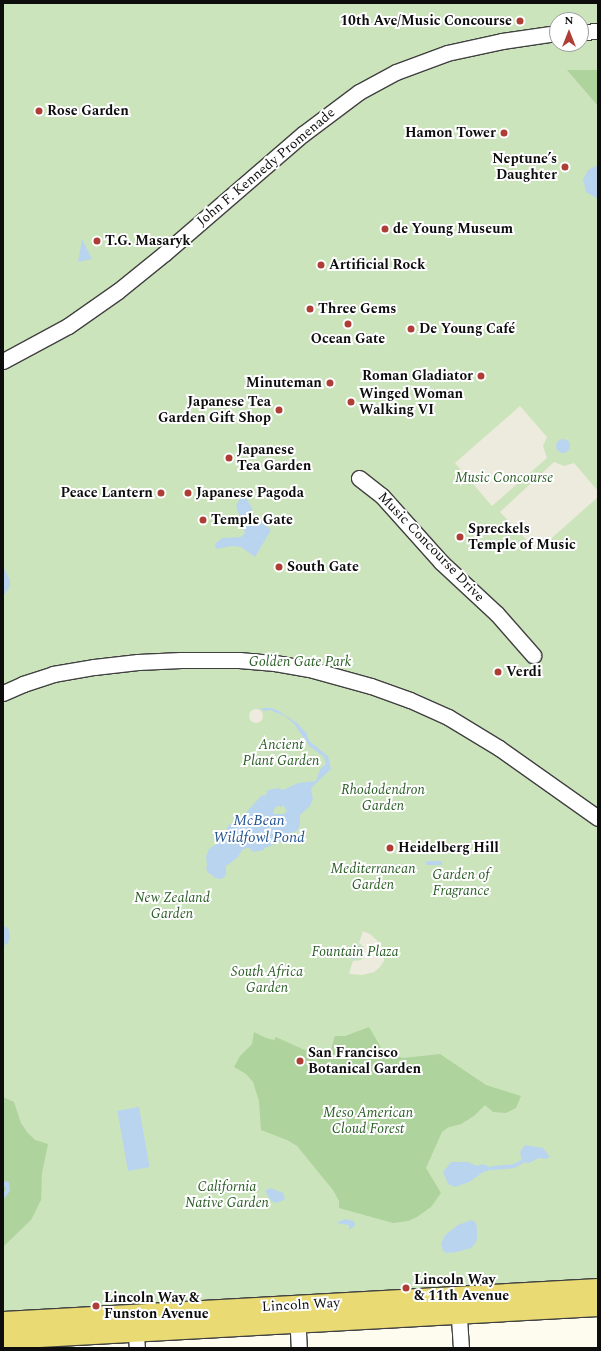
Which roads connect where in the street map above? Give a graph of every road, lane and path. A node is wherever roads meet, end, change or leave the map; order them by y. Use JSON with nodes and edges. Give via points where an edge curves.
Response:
{"nodes":[{"id":1,"x":549,"y":34,"type":"edge"},
{"id":2,"x":3,"y":361,"type":"edge"},
{"id":3,"x":359,"y":478,"type":"dead end"},
{"id":4,"x":533,"y":654,"type":"dead end"},
{"id":5,"x":3,"y":693,"type":"edge"},
{"id":6,"x":598,"y":818,"type":"edge"},
{"id":7,"x":598,"y":1288,"type":"edge"},
{"id":8,"x":459,"y":1305,"type":"junction"},
{"id":9,"x":598,"y":1306,"type":"edge"},
{"id":10,"x":297,"y":1314,"type":"junction"},
{"id":11,"x":3,"y":1321,"type":"edge"},
{"id":12,"x":136,"y":1331,"type":"edge"},
{"id":13,"x":3,"y":1339,"type":"edge"},
{"id":14,"x":299,"y":1348,"type":"edge"},
{"id":15,"x":461,"y":1348,"type":"edge"}],
"edges":[{"from":1,"to":2,"type":"street","name":"John F. Kennedy Promenade","via":[[447,53],[396,72],[360,92],[303,134],[118,291],[51,337]]},
{"from":3,"to":4,"type":"street","name":"Music Concourse Drive","via":[[382,496],[441,562],[497,614]]},
{"from":5,"to":6,"type":"street","via":[[53,674],[138,662],[239,660],[314,670],[378,688],[448,717],[499,748]]},
{"from":7,"to":8,"type":"main road","name":"Lincoln Way"},
{"from":8,"to":9,"type":"main road","name":"Lincoln Way"},
{"from":8,"to":10,"type":"main road","name":"Lincoln Way"},
{"from":8,"to":15,"type":"street"},
{"from":10,"to":12,"type":"main road","name":"Lincoln Way"},
{"from":10,"to":14,"type":"street"},
{"from":11,"to":12,"type":"main road","name":"Lincoln Way"},
{"from":12,"to":13,"type":"main road","name":"Lincoln Way"}]}
